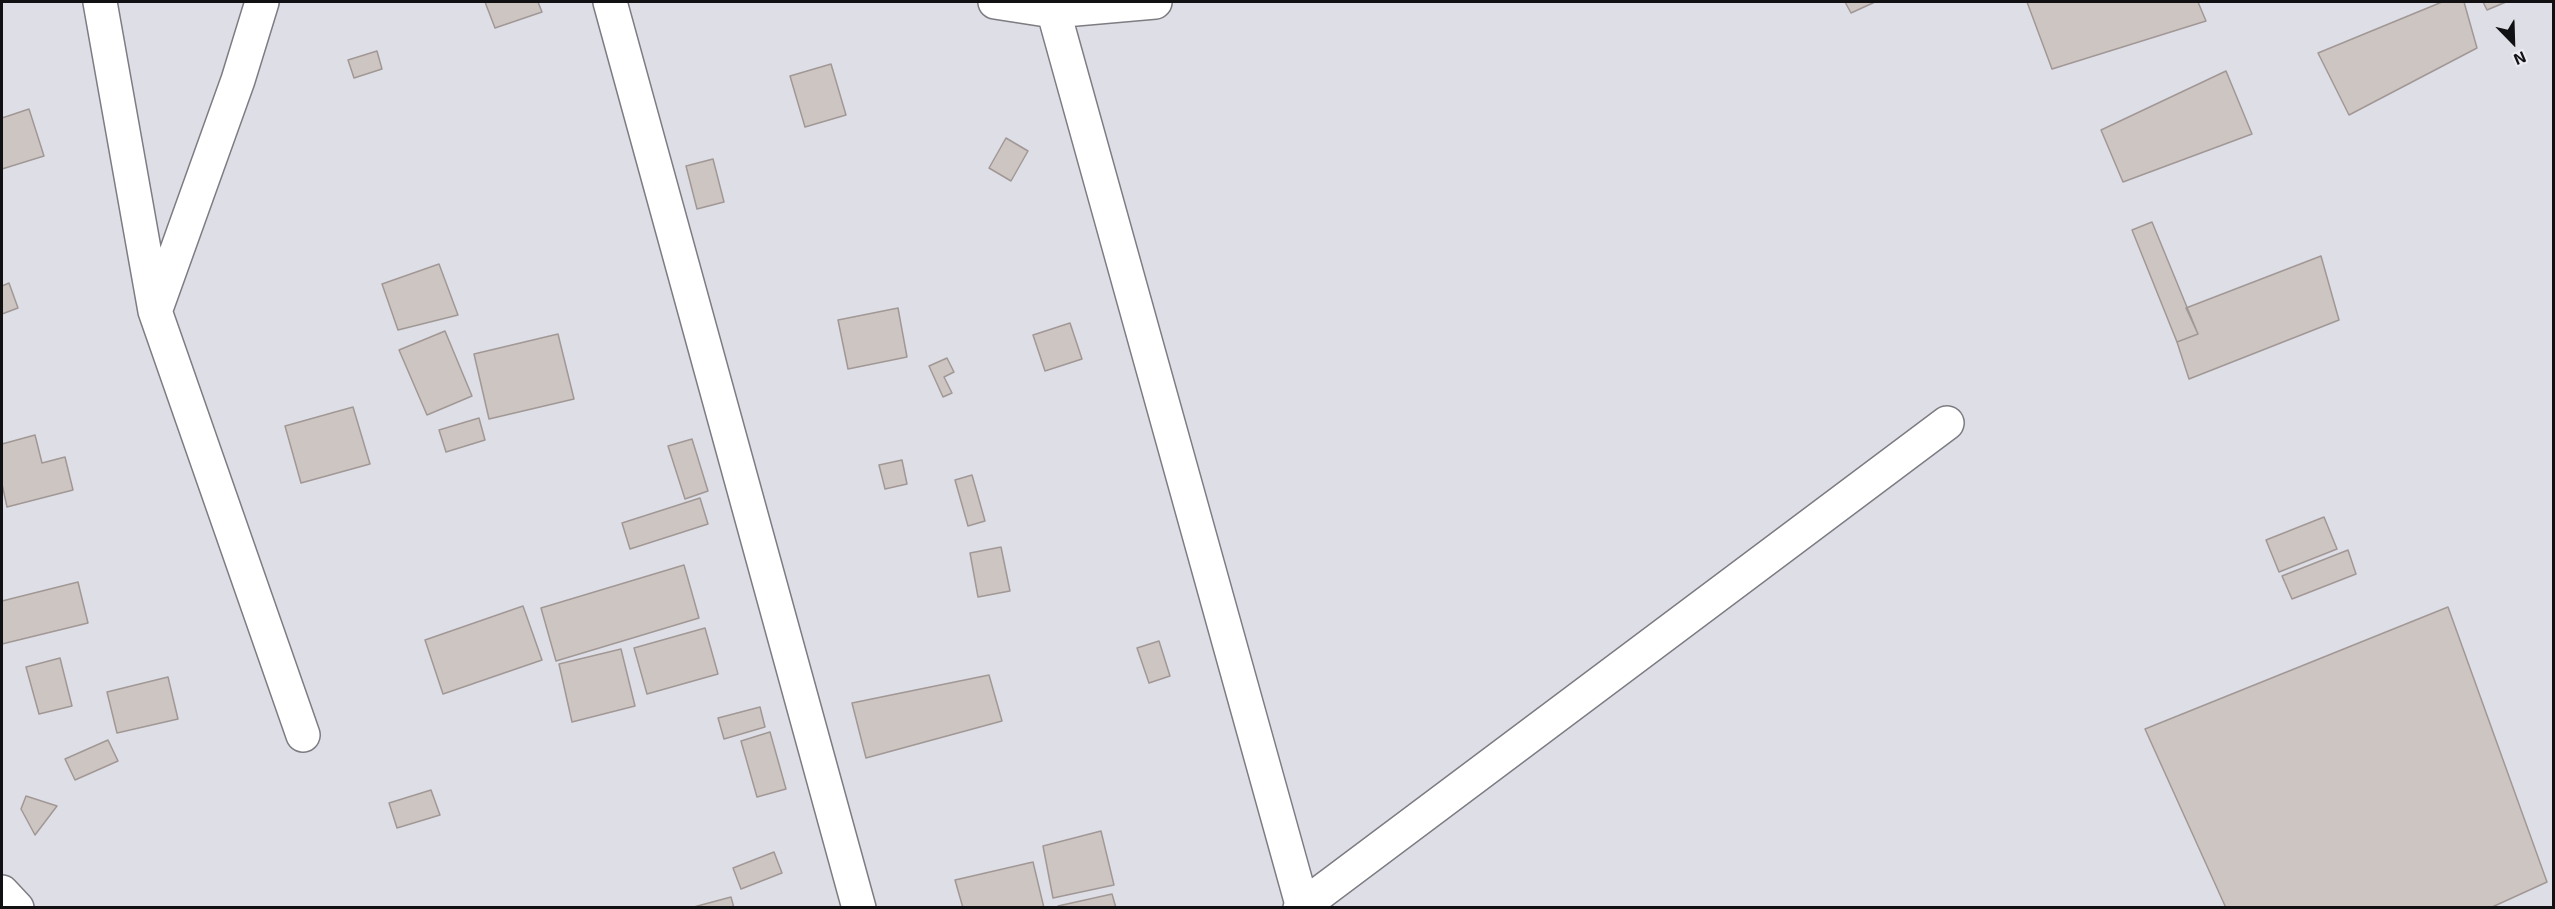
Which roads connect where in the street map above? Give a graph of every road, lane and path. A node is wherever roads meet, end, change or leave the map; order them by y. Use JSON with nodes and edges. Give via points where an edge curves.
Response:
{"nodes":[{"id":1,"x":100,"y":2,"type":"edge"},
{"id":2,"x":262,"y":2,"type":"edge"},
{"id":3,"x":610,"y":2,"type":"edge"},
{"id":4,"x":995,"y":2,"type":"edge"},
{"id":5,"x":1155,"y":2,"type":"edge"},
{"id":6,"x":1052,"y":6,"type":"edge"},
{"id":7,"x":155,"y":311,"type":"junction"},
{"id":8,"x":1947,"y":423,"type":"dead end"},
{"id":9,"x":303,"y":735,"type":"dead end"},
{"id":10,"x":2,"y":892,"type":"edge"},
{"id":11,"x":1302,"y":907,"type":"edge"},
{"id":12,"x":17,"y":908,"type":"edge"},
{"id":13,"x":859,"y":908,"type":"edge"}],
"edges":[{"from":1,"to":7,"type":"street"},
{"from":2,"to":7,"type":"street"},
{"from":3,"to":13,"type":"street"},
{"from":4,"to":6,"type":"street"},
{"from":5,"to":6,"type":"street"},
{"from":6,"to":11,"type":"street"},
{"from":7,"to":9,"type":"street"},
{"from":8,"to":11,"type":"street"},
{"from":10,"to":12,"type":"street"}]}
